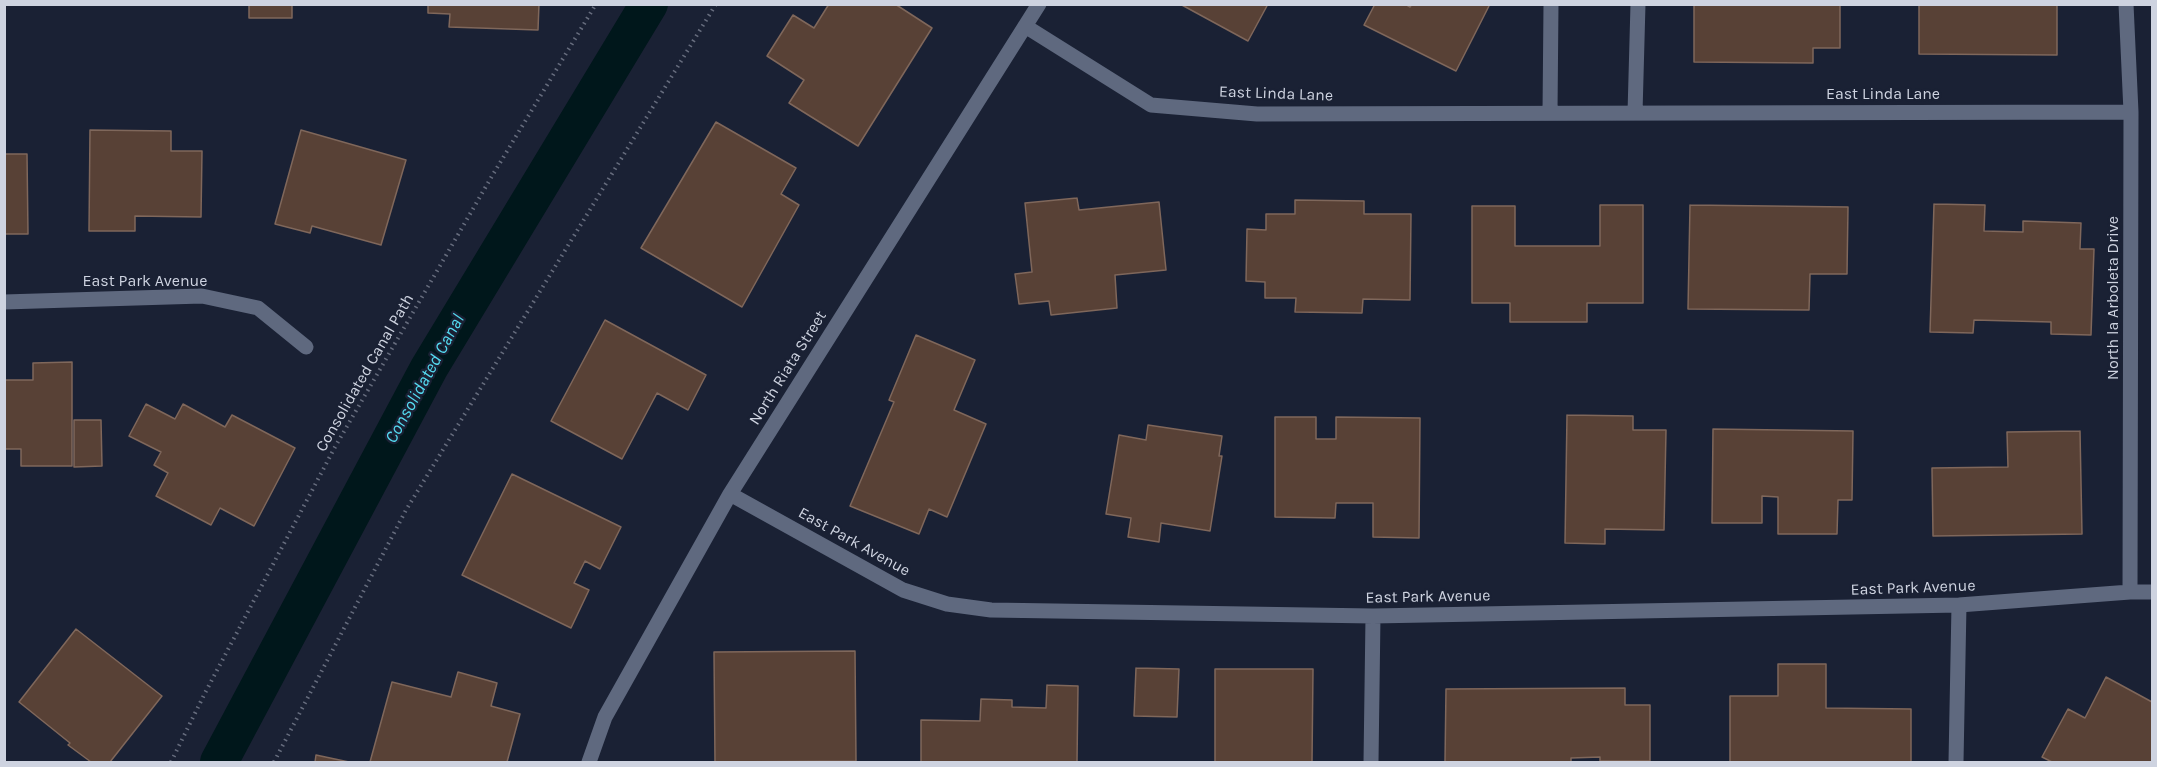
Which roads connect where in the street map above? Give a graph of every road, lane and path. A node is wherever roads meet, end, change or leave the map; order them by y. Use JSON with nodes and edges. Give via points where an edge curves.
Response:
{"nodes":[{"id":1,"x":596,"y":4,"type":"edge"},
{"id":2,"x":716,"y":4,"type":"edge"},
{"id":3,"x":1039,"y":4,"type":"edge"},
{"id":4,"x":1551,"y":4,"type":"edge"},
{"id":5,"x":1638,"y":4,"type":"edge"},
{"id":6,"x":2126,"y":4,"type":"edge"},
{"id":7,"x":1025,"y":26,"type":"junction"},
{"id":8,"x":2131,"y":112,"type":"junction"},
{"id":9,"x":1550,"y":113,"type":"junction"},
{"id":10,"x":1635,"y":113,"type":"junction"},
{"id":11,"x":4,"y":302,"type":"edge"},
{"id":12,"x":306,"y":347,"type":"dead end"},
{"id":13,"x":730,"y":494,"type":"junction"},
{"id":14,"x":2130,"y":592,"type":"junction"},
{"id":15,"x":2152,"y":592,"type":"edge"},
{"id":16,"x":1959,"y":605,"type":"junction"},
{"id":17,"x":1373,"y":616,"type":"junction"},
{"id":18,"x":171,"y":762,"type":"edge"},
{"id":19,"x":274,"y":762,"type":"edge"},
{"id":20,"x":589,"y":762,"type":"edge"},
{"id":21,"x":1371,"y":762,"type":"edge"},
{"id":22,"x":1956,"y":762,"type":"edge"}],
"edges":[{"from":1,"to":18,"type":"path","name":"Consolidated Canal Path","via":[[335,447]]},
{"from":2,"to":19,"type":"path","via":[[406,510]]},
{"from":3,"to":7,"type":"street","name":"North Riata Street"},
{"from":4,"to":9,"type":"street"},
{"from":5,"to":10,"type":"street"},
{"from":6,"to":8,"type":"street","name":"North la Arboleta Drive"},
{"from":7,"to":9,"type":"street","name":"East Linda Lane","via":[[1151,105],[1257,114]]},
{"from":7,"to":13,"type":"street","name":"North Riata Street"},
{"from":8,"to":10,"type":"street","name":"East Linda Lane"},
{"from":8,"to":14,"type":"street","name":"North la Arboleta Drive"},
{"from":9,"to":10,"type":"street","name":"East Linda Lane"},
{"from":11,"to":12,"type":"street","name":"East Park Avenue","via":[[202,296],[258,308]]},
{"from":13,"to":17,"type":"street","name":"East Park Avenue","via":[[903,590],[947,604],[991,610]]},
{"from":13,"to":20,"type":"street","name":"North Riata Street","via":[[605,717]]},
{"from":14,"to":15,"type":"street","name":"East Park Avenue"},
{"from":14,"to":16,"type":"street","name":"East Park Avenue"},
{"from":16,"to":17,"type":"street","name":"East Park Avenue"},
{"from":16,"to":22,"type":"street"},
{"from":17,"to":21,"type":"street"}]}
